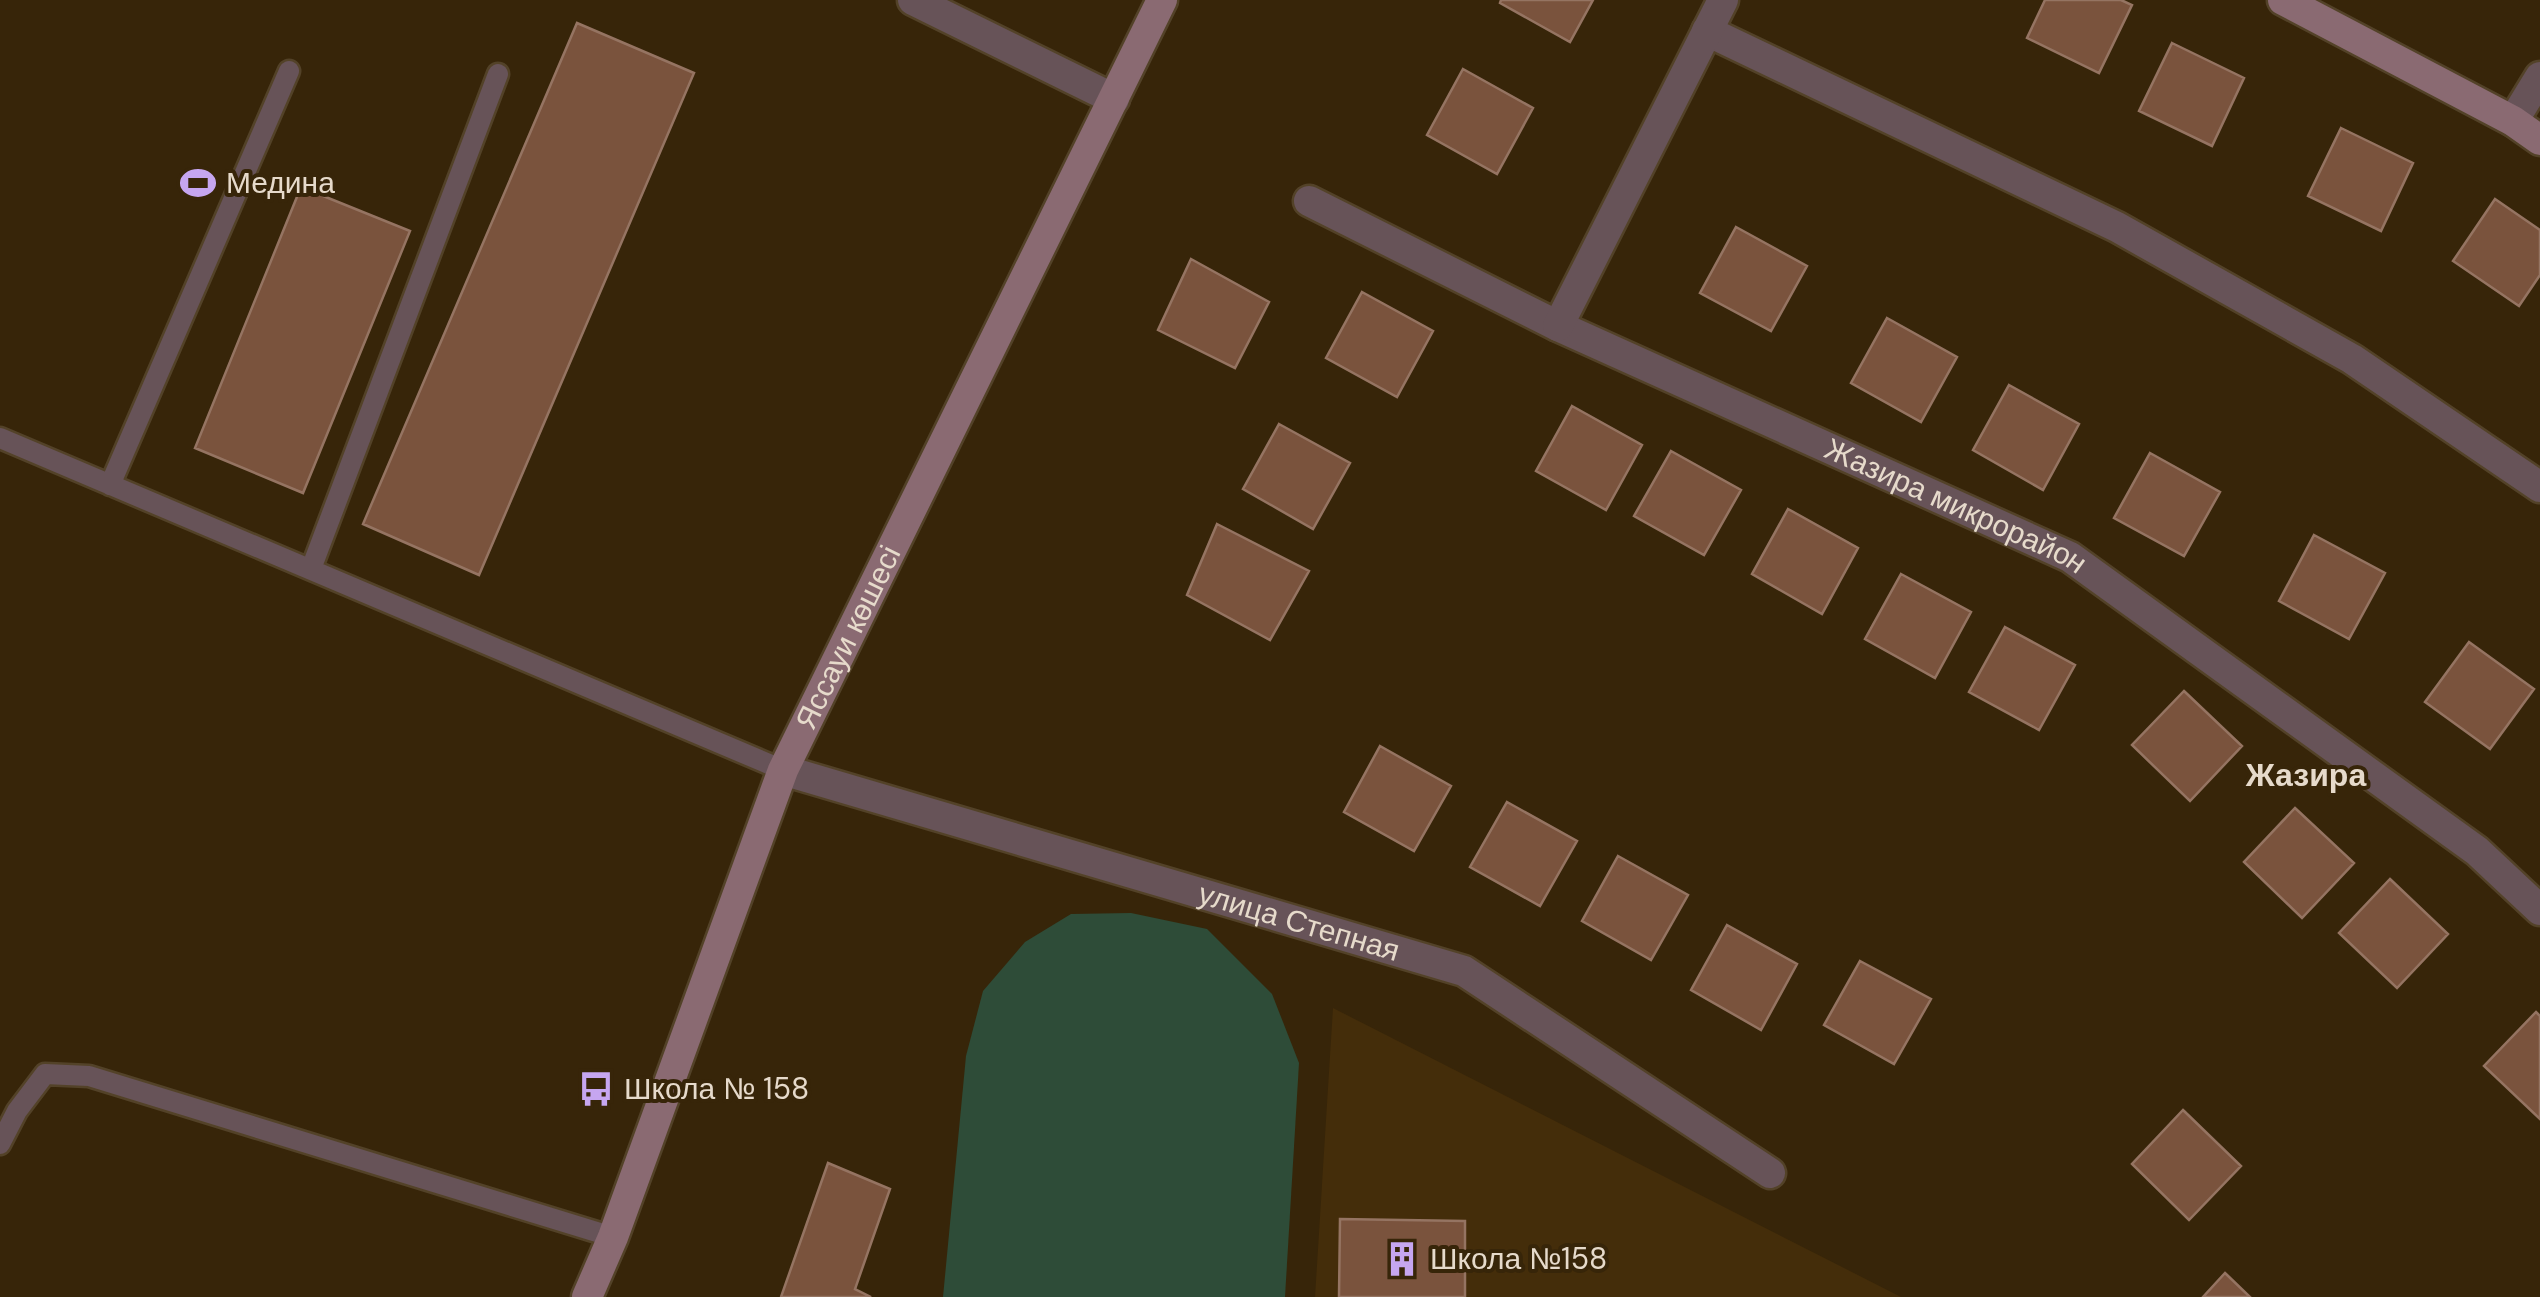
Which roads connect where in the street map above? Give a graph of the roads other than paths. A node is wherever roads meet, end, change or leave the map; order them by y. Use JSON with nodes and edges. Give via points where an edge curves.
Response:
{"nodes":[{"id":1,"x":913,"y":0,"type":"edge"},
{"id":2,"x":1162,"y":0,"type":"edge"},
{"id":3,"x":1722,"y":0,"type":"edge"},
{"id":4,"x":2283,"y":0,"type":"edge"},
{"id":5,"x":1707,"y":31,"type":"junction"},
{"id":6,"x":289,"y":71,"type":"dead end"},
{"id":7,"x":498,"y":74,"type":"dead end"},
{"id":8,"x":2540,"y":77,"type":"edge"},
{"id":9,"x":1114,"y":99,"type":"junction"},
{"id":10,"x":2514,"y":122,"type":"junction"},
{"id":11,"x":2540,"y":140,"type":"edge"},
{"id":12,"x":1309,"y":201,"type":"dead end"},
{"id":13,"x":1558,"y":326,"type":"junction"},
{"id":14,"x":0,"y":438,"type":"edge"},
{"id":15,"x":110,"y":485,"type":"junction"},
{"id":16,"x":2540,"y":487,"type":"edge"},
{"id":17,"x":311,"y":570,"type":"junction"},
{"id":18,"x":783,"y":770,"type":"junction"},
{"id":19,"x":2540,"y":910,"type":"edge"},
{"id":20,"x":0,"y":1144,"type":"edge"},
{"id":21,"x":1770,"y":1173,"type":"dead end"},
{"id":22,"x":613,"y":1237,"type":"junction"},
{"id":23,"x":588,"y":1297,"type":"edge"}],
"edges":[{"from":1,"to":9,"type":"street"},
{"from":2,"to":9,"type":"main road","name":"Яссауи көшесі"},
{"from":3,"to":5,"type":"street"},
{"from":4,"to":10,"type":"main road"},
{"from":5,"to":13,"type":"street"},
{"from":5,"to":16,"type":"street","via":[[2116,228],[2352,359]]},
{"from":6,"to":15,"type":"lane"},
{"from":7,"to":17,"type":"lane"},
{"from":8,"to":10,"type":"street"},
{"from":9,"to":18,"type":"main road","name":"Яссауи көшесі"},
{"from":10,"to":11,"type":"main road"},
{"from":12,"to":13,"type":"street","name":"Жазира микрорайон"},
{"from":13,"to":19,"type":"street","name":"Жазира микрорайон","via":[[2070,557],[2476,851]]},
{"from":14,"to":15,"type":"lane"},
{"from":15,"to":17,"type":"lane"},
{"from":17,"to":18,"type":"lane"},
{"from":18,"to":21,"type":"street","name":"улица Степная","via":[[1464,970]]},
{"from":18,"to":22,"type":"main road","name":"Яссауи көшесі"},
{"from":20,"to":22,"type":"lane","via":[[44,1074],[89,1076]]},
{"from":22,"to":23,"type":"main road","name":"Яссауи көшесі"}]}
